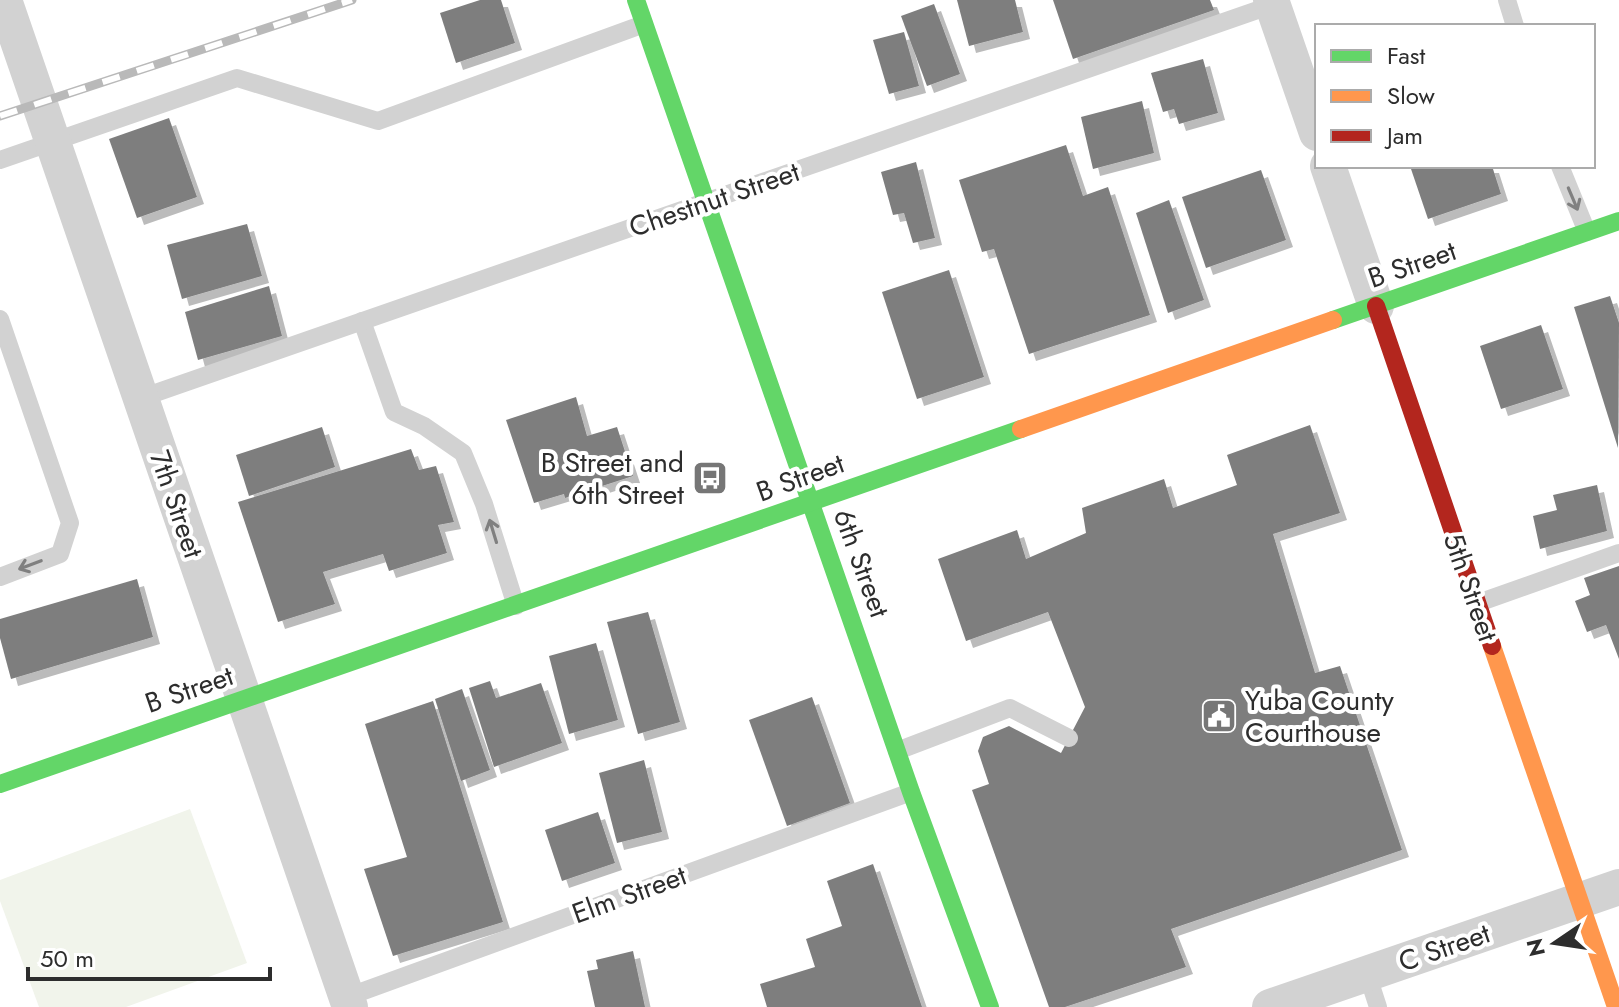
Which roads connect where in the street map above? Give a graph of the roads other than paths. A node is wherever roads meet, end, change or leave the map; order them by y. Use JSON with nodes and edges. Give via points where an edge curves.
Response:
{"nodes":[{"id":1,"x":636,"y":0,"type":"edge"},
{"id":2,"x":1507,"y":0,"type":"edge"},
{"id":3,"x":1277,"y":2,"type":"edge"},
{"id":4,"x":3,"y":4,"type":"edge"},
{"id":5,"x":644,"y":24,"type":"junction"},
{"id":6,"x":1514,"y":24,"type":"edge"},
{"id":7,"x":1315,"y":126,"type":"edge"},
{"id":8,"x":52,"y":141,"type":"junction"},
{"id":9,"x":0,"y":160,"type":"edge"},
{"id":10,"x":1329,"y":168,"type":"edge"},
{"id":11,"x":1561,"y":168,"type":"edge"},
{"id":12,"x":704,"y":202,"type":"junction"},
{"id":13,"x":1619,"y":221,"type":"edge"},
{"id":14,"x":1587,"y":232,"type":"junction"},
{"id":15,"x":1376,"y":306,"type":"junction"},
{"id":16,"x":0,"y":319,"type":"edge"},
{"id":17,"x":362,"y":321,"type":"junction"},
{"id":18,"x":141,"y":398,"type":"junction"},
{"id":19,"x":811,"y":503,"type":"junction"},
{"id":20,"x":1619,"y":553,"type":"edge"},
{"id":21,"x":0,"y":577,"type":"edge"},
{"id":22,"x":1477,"y":604,"type":"junction"},
{"id":23,"x":516,"y":606,"type":"junction"},
{"id":24,"x":245,"y":700,"type":"junction"},
{"id":25,"x":1069,"y":738,"type":"dead end"},
{"id":26,"x":897,"y":751,"type":"junction"},
{"id":27,"x":0,"y":784,"type":"edge"},
{"id":28,"x":911,"y":792,"type":"junction"},
{"id":29,"x":1619,"y":887,"type":"edge"},
{"id":30,"x":1579,"y":901,"type":"junction"},
{"id":31,"x":1367,"y":973,"type":"junction"},
{"id":32,"x":349,"y":1002,"type":"edge"},
{"id":33,"x":990,"y":1007,"type":"edge"},
{"id":34,"x":1270,"y":1007,"type":"edge"},
{"id":35,"x":1378,"y":1007,"type":"edge"},
{"id":36,"x":1616,"y":1007,"type":"edge"}],
"edges":[{"from":1,"to":5,"type":"main road","name":"6th Street"},
{"from":2,"to":6,"type":"lane"},
{"from":3,"to":7,"type":"street"},
{"from":3,"to":12,"type":"lane","name":"Chestnut Street"},
{"from":4,"to":8,"type":"street","name":"7th Street"},
{"from":5,"to":8,"type":"lane","via":[[378,121],[237,78]]},
{"from":5,"to":12,"type":"main road","name":"6th Street"},
{"from":8,"to":9,"type":"lane"},
{"from":8,"to":18,"type":"street","name":"7th Street"},
{"from":10,"to":15,"type":"street","name":"5th Street"},
{"from":11,"to":14,"type":"lane","one_way":true},
{"from":12,"to":17,"type":"lane","name":"Chestnut Street"},
{"from":12,"to":19,"type":"main road","name":"6th Street"},
{"from":13,"to":14,"type":"main road","name":"B Street"},
{"from":14,"to":15,"type":"main road","name":"B Street"},
{"from":15,"to":19,"type":"main road","name":"B Street"},
{"from":15,"to":22,"type":"main road","name":"5th Street"},
{"from":16,"to":21,"type":"lane","one_way":true,"via":[[70,523],[60,554]]},
{"from":17,"to":18,"type":"lane","name":"Chestnut Street"},
{"from":23,"to":17,"type":"lane","one_way":true,"via":[[463,453],[394,412]]},
{"from":18,"to":24,"type":"street","name":"7th Street"},
{"from":19,"to":23,"type":"main road","name":"B Street"},
{"from":19,"to":26,"type":"main road","name":"6th Street"},
{"from":20,"to":22,"type":"lane"},
{"from":22,"to":30,"type":"main road","name":"5th Street"},
{"from":23,"to":24,"type":"main road","name":"B Street"},
{"from":24,"to":27,"type":"main road","name":"B Street"},
{"from":24,"to":32,"type":"street","name":"7th Street"},
{"from":25,"to":26,"type":"lane","via":[[1010,708]]},
{"from":26,"to":28,"type":"main road","name":"6th Street"},
{"from":28,"to":32,"type":"lane","name":"Elm Street"},
{"from":28,"to":33,"type":"main road","name":"6th Street"},
{"from":29,"to":30,"type":"street","name":"C Street"},
{"from":30,"to":31,"type":"street","name":"C Street"},
{"from":30,"to":36,"type":"main road","name":"5th Street"},
{"from":31,"to":34,"type":"street","name":"C Street"},
{"from":31,"to":35,"type":"lane"}]}
